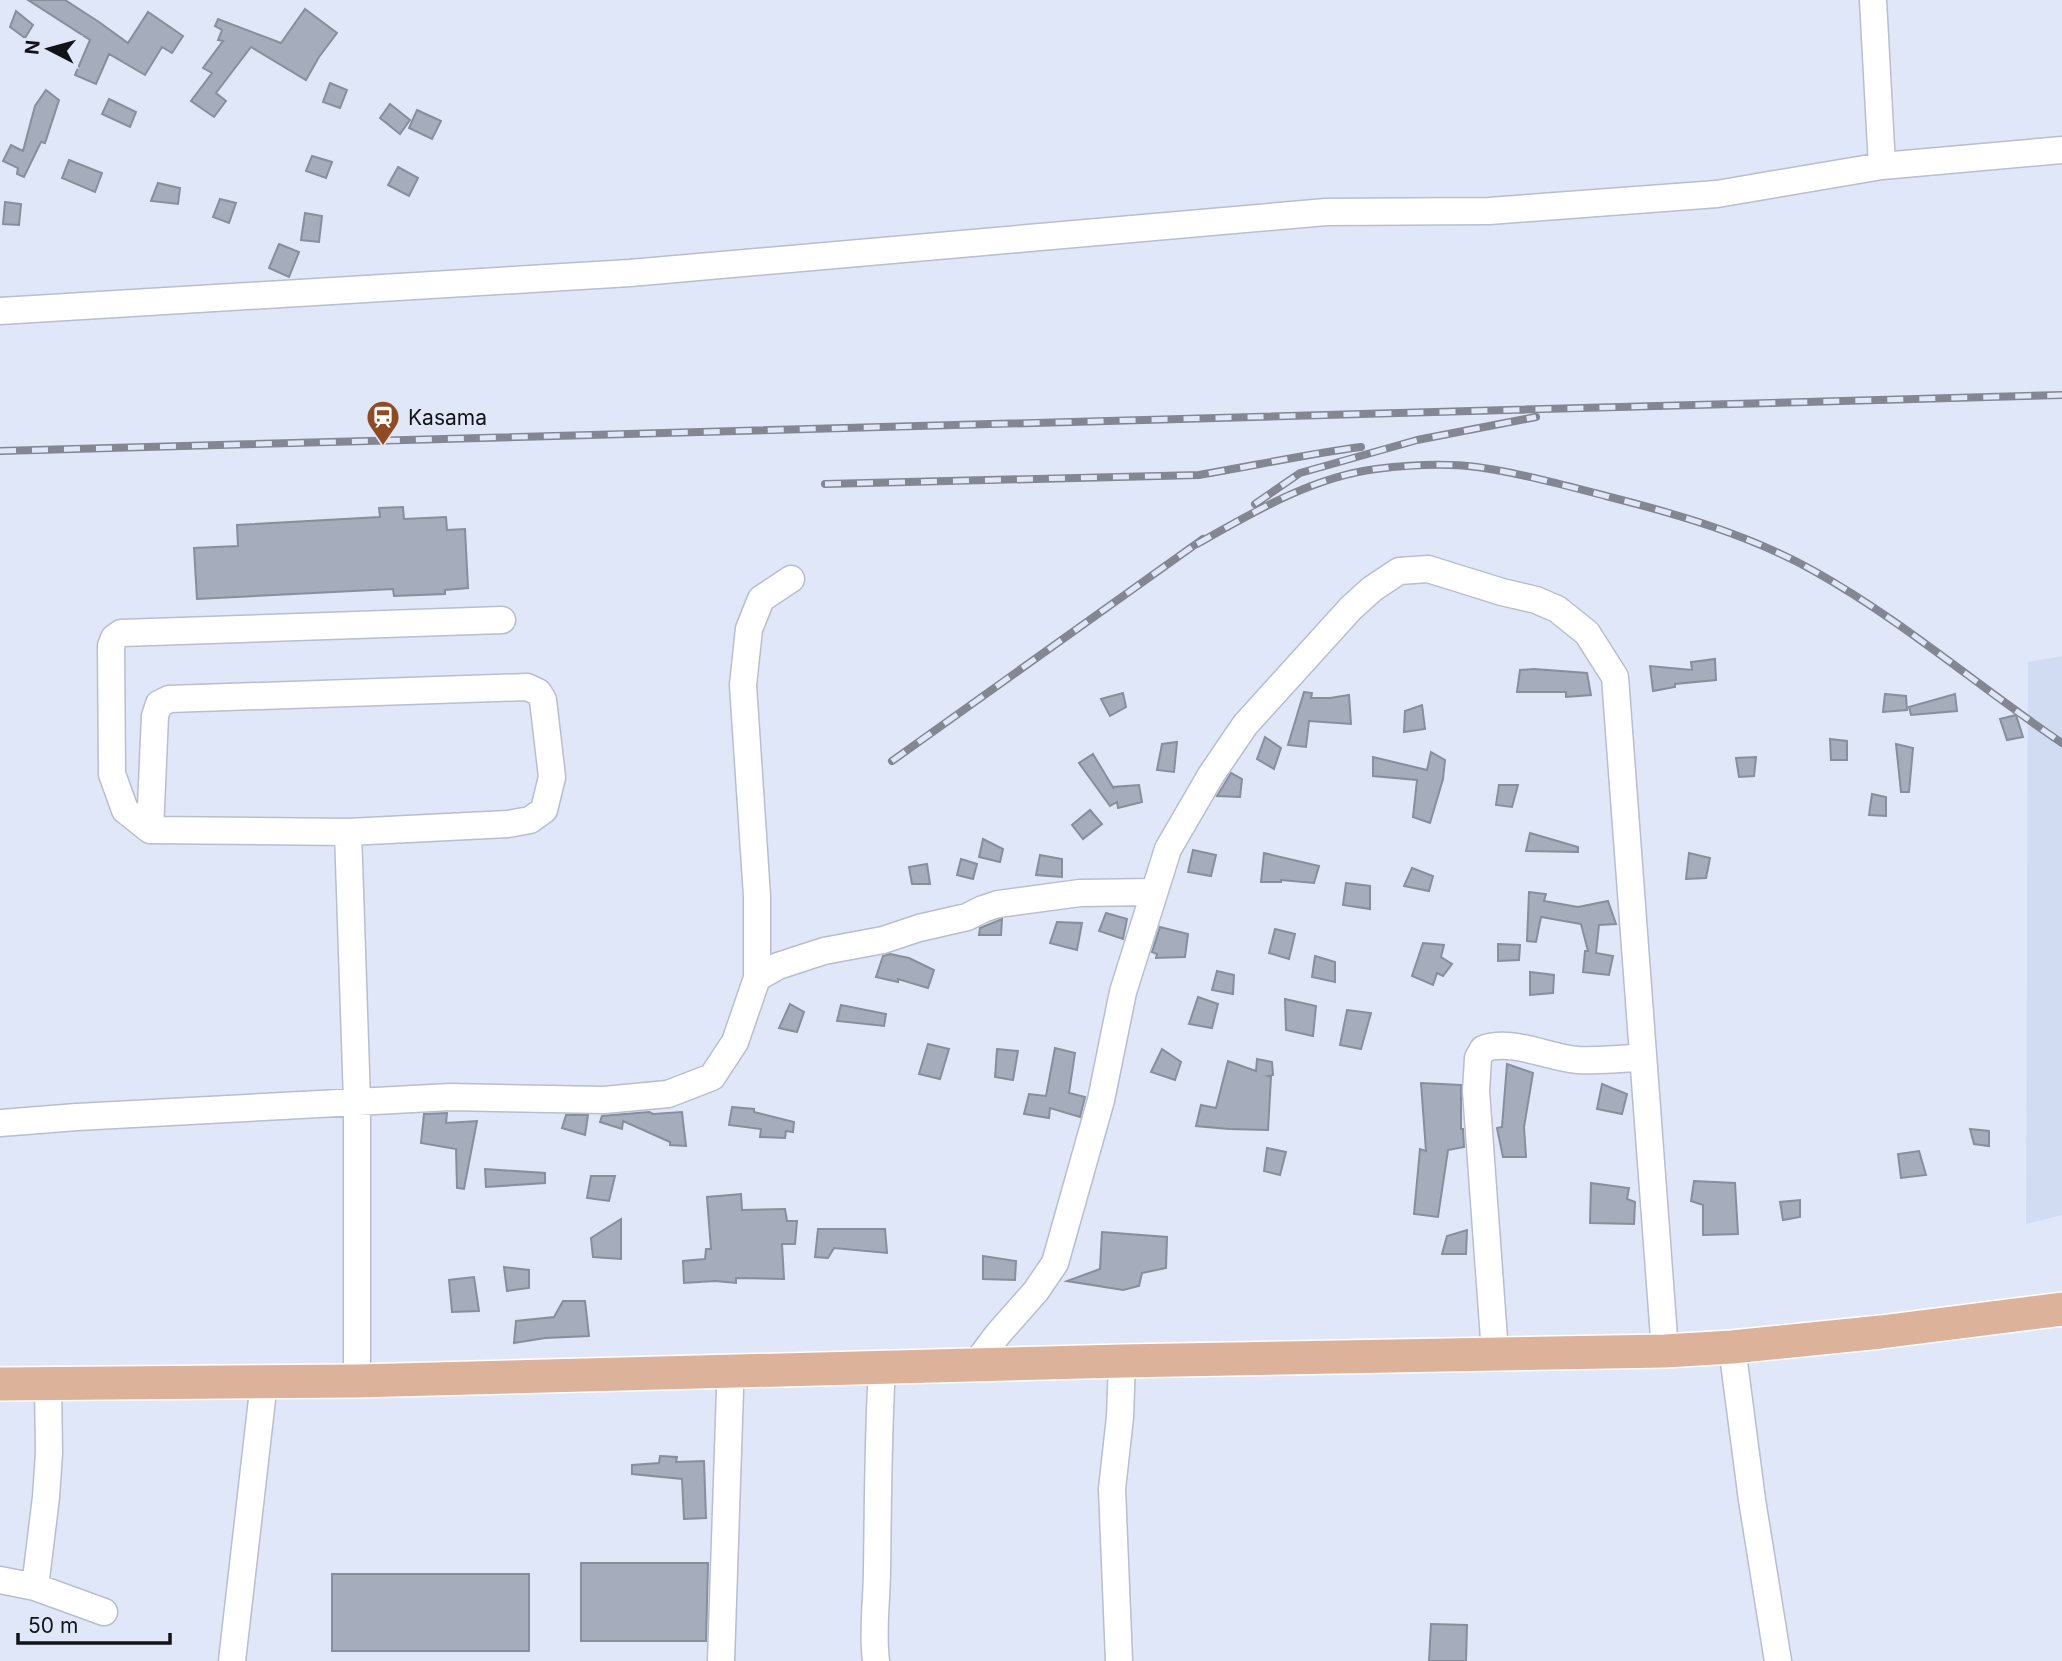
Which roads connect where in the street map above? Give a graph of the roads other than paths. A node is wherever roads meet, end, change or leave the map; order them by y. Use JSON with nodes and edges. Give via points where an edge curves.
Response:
{"nodes":[{"id":1,"x":1873,"y":0,"type":"edge"},
{"id":2,"x":2062,"y":150,"type":"edge"},
{"id":3,"x":1882,"y":166,"type":"junction"},
{"id":4,"x":0,"y":311,"type":"edge"},
{"id":5,"x":791,"y":579,"type":"dead end"},
{"id":6,"x":502,"y":620,"type":"dead end"},
{"id":7,"x":150,"y":830,"type":"junction"},
{"id":8,"x":348,"y":832,"type":"junction"},
{"id":9,"x":1154,"y":892,"type":"junction"},
{"id":10,"x":757,"y":978,"type":"junction"},
{"id":11,"x":1643,"y":1057,"type":"junction"},
{"id":12,"x":357,"y":1101,"type":"junction"},
{"id":13,"x":0,"y":1123,"type":"edge"},
{"id":14,"x":2062,"y":1309,"type":"edge"},
{"id":15,"x":1732,"y":1347,"type":"junction"},
{"id":16,"x":1665,"y":1350,"type":"junction"},
{"id":17,"x":1495,"y":1353,"type":"junction"},
{"id":18,"x":1122,"y":1361,"type":"junction"},
{"id":19,"x":974,"y":1366,"type":"junction"},
{"id":20,"x":882,"y":1368,"type":"junction"},
{"id":21,"x":727,"y":1372,"type":"junction"},
{"id":22,"x":357,"y":1381,"type":"junction"},
{"id":23,"x":264,"y":1382,"type":"junction"},
{"id":24,"x":0,"y":1384,"type":"edge"},
{"id":25,"x":48,"y":1384,"type":"junction"},
{"id":26,"x":0,"y":1580,"type":"edge"},
{"id":27,"x":35,"y":1587,"type":"junction"},
{"id":28,"x":104,"y":1612,"type":"dead end"},
{"id":29,"x":232,"y":1661,"type":"edge"},
{"id":30,"x":721,"y":1661,"type":"edge"},
{"id":31,"x":876,"y":1661,"type":"edge"},
{"id":32,"x":1119,"y":1661,"type":"edge"},
{"id":33,"x":1778,"y":1661,"type":"edge"}],
"edges":[{"from":1,"to":3,"type":"street"},
{"from":2,"to":3,"type":"street"},
{"from":3,"to":4,"type":"street","via":[[1717,194],[1489,211],[1326,212],[630,273]]},
{"from":5,"to":10,"type":"street","via":[[761,599],[749,629],[743,685],[757,895]]},
{"from":6,"to":7,"type":"street","via":[[121,633],[111,646],[112,774],[125,810]]},
{"from":7,"to":8,"type":"street"},
{"from":7,"to":8,"type":"street","via":[[155,716],[159,704],[169,699],[527,687],[538,692],[543,700],[552,777],[544,810],[530,820],[508,824]]},
{"from":8,"to":12,"type":"street"},
{"from":9,"to":10,"type":"street","via":[[1080,893],[998,905],[883,940],[824,951]]},
{"from":9,"to":11,"type":"street","via":[[1168,849],[1245,725],[1372,589],[1399,571],[1428,569],[1536,600],[1557,609],[1587,633],[1615,677]]},
{"from":9,"to":19,"type":"street","via":[[1123,992],[1101,1100],[1055,1263]]},
{"from":10,"to":12,"type":"street","via":[[735,1042],[712,1077],[668,1094],[604,1100],[450,1097]]},
{"from":11,"to":16,"type":"street"},
{"from":11,"to":17,"type":"street","via":[[1576,1060],[1492,1045],[1478,1058],[1476,1091]]},
{"from":12,"to":13,"type":"street"},
{"from":12,"to":22,"type":"street"},
{"from":14,"to":15,"type":"main road"},
{"from":15,"to":16,"type":"main road"},
{"from":15,"to":33,"type":"street"},
{"from":16,"to":17,"type":"main road"},
{"from":17,"to":18,"type":"main road"},
{"from":18,"to":19,"type":"main road"},
{"from":18,"to":32,"type":"street","via":[[1112,1489]]},
{"from":19,"to":20,"type":"main road"},
{"from":20,"to":21,"type":"main road"},
{"from":20,"to":31,"type":"street"},
{"from":21,"to":22,"type":"main road"},
{"from":21,"to":30,"type":"street"},
{"from":22,"to":23,"type":"main road"},
{"from":23,"to":25,"type":"main road"},
{"from":23,"to":29,"type":"street"},
{"from":24,"to":25,"type":"main road"},
{"from":25,"to":27,"type":"street","via":[[49,1452]]},
{"from":26,"to":27,"type":"street"},
{"from":27,"to":28,"type":"street"}]}
